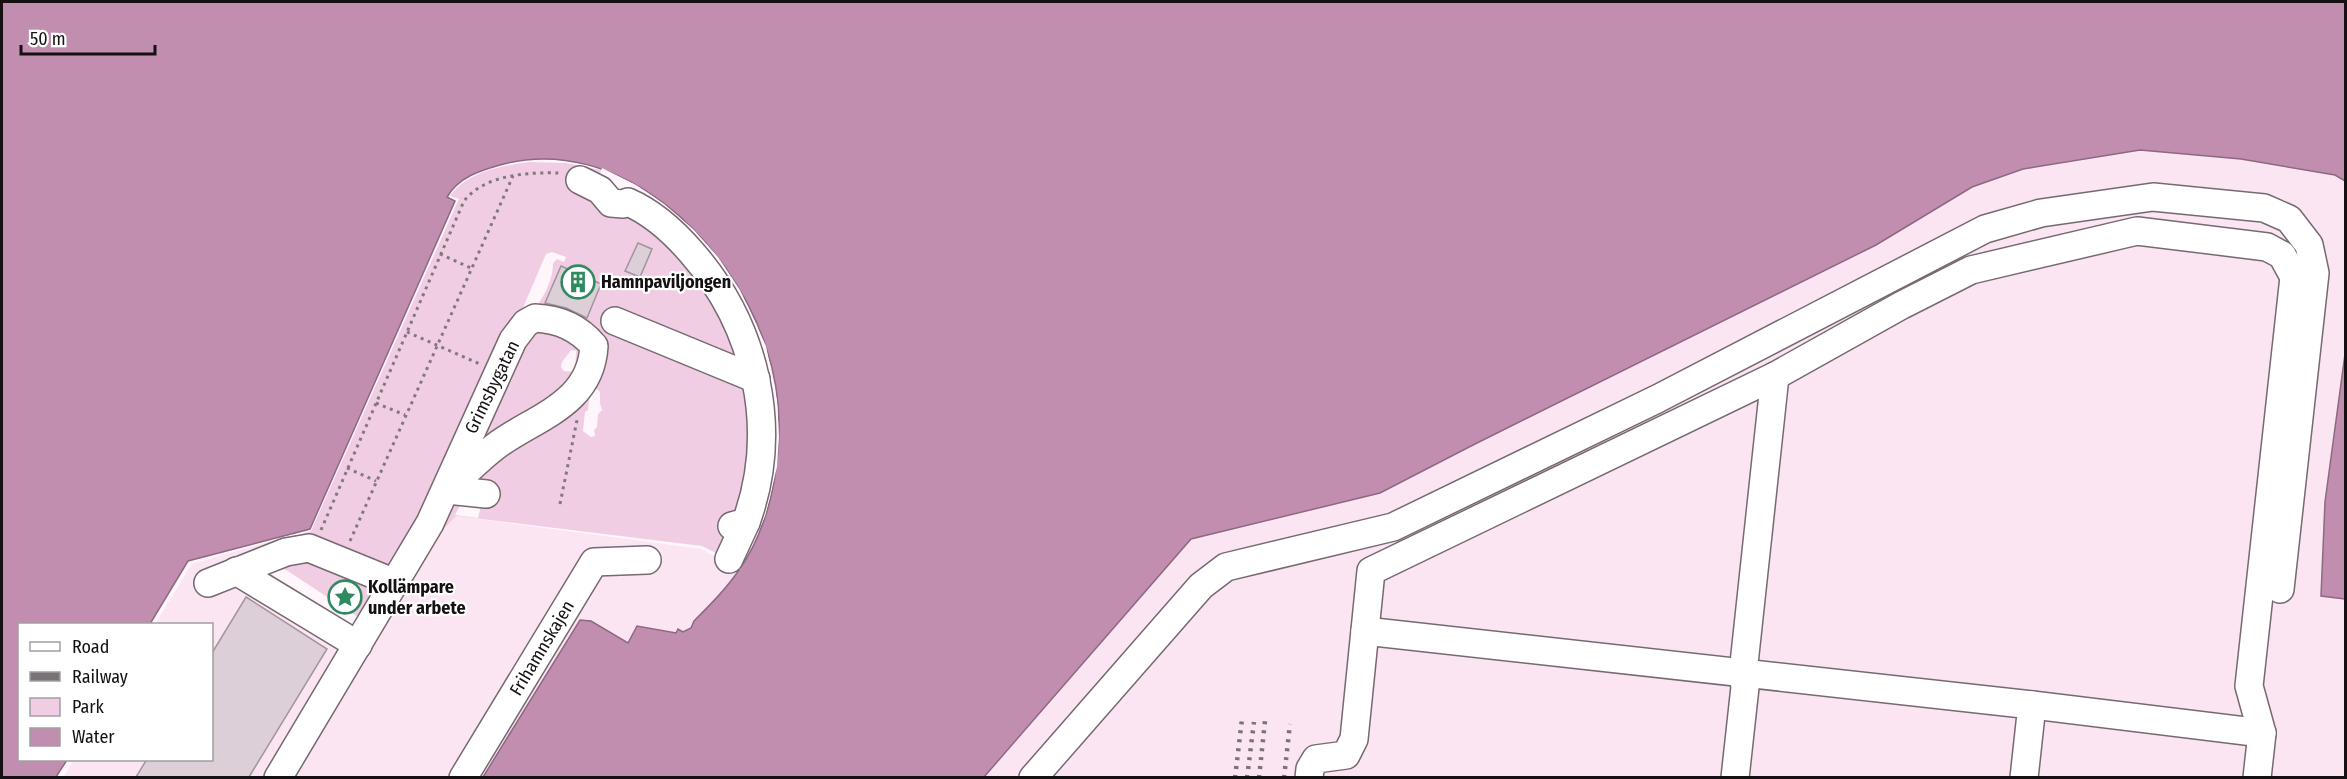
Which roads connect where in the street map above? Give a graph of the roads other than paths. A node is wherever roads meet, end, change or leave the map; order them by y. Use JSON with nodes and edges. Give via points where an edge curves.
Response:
{"nodes":[{"id":1,"x":580,"y":180,"type":"road end"},
{"id":2,"x":615,"y":321,"type":"dead end"},
{"id":3,"x":1775,"y":375,"type":"junction"},
{"id":4,"x":756,"y":379,"type":"junction"},
{"id":5,"x":447,"y":489,"type":"junction"},
{"id":6,"x":486,"y":494,"type":"dead end"},
{"id":7,"x":729,"y":559,"type":"dead end"},
{"id":8,"x":646,"y":560,"type":"dead end"},
{"id":9,"x":236,"y":571,"type":"junction"},
{"id":10,"x":208,"y":583,"type":"dead end"},
{"id":11,"x":395,"y":583,"type":"junction"},
{"id":12,"x":2280,"y":589,"type":"dead end"},
{"id":13,"x":1365,"y":631,"type":"junction"},
{"id":14,"x":358,"y":645,"type":"junction"},
{"id":15,"x":1743,"y":673,"type":"junction"},
{"id":16,"x":2032,"y":705,"type":"junction"},
{"id":17,"x":2262,"y":733,"type":"junction"},
{"id":18,"x":278,"y":777,"type":"edge"},
{"id":19,"x":463,"y":777,"type":"edge"},
{"id":20,"x":1033,"y":777,"type":"edge"},
{"id":21,"x":1309,"y":777,"type":"edge"},
{"id":22,"x":1735,"y":777,"type":"edge"},
{"id":23,"x":2024,"y":777,"type":"edge"},
{"id":24,"x":2257,"y":777,"type":"edge"}],
"edges":[{"from":1,"to":4,"type":"street","via":[[600,190],[611,203],[628,202],[642,210],[685,245],[729,304]]},
{"from":2,"to":4,"type":"street"},
{"from":3,"to":13,"type":"street","via":[[1371,571]]},
{"from":3,"to":15,"type":"street"},
{"from":3,"to":17,"type":"street","via":[[1971,270],[2137,231],[2267,247],[2282,255],[2294,277],[2249,686]]},
{"from":4,"to":7,"type":"street","via":[[762,421],[760,477],[739,524]]},
{"from":5,"to":5,"type":"street","name":"Grimsbygatan","via":[[501,442],[567,402],[580,388],[591,368],[594,346],[587,338],[562,322],[535,318],[526,323],[513,340]]},
{"from":5,"to":6,"type":"street"},
{"from":5,"to":11,"type":"street","name":"Grimsbygatan"},
{"from":8,"to":19,"type":"street","name":"Frihamnskajen","via":[[594,562]]},
{"from":9,"to":10,"type":"street"},
{"from":9,"to":11,"type":"street","via":[[286,552],[309,548]]},
{"from":9,"to":14,"type":"street"},
{"from":11,"to":14,"type":"street","name":"Grimsbygatan"},
{"from":12,"to":20,"type":"street","via":[[2315,273],[2309,245],[2289,219],[2264,208],[2153,197],[2041,213],[1985,229],[1657,399],[1393,527],[1226,567],[1201,586]]},
{"from":13,"to":15,"type":"street"},
{"from":13,"to":21,"type":"street","via":[[1354,739],[1346,755],[1316,759]]},
{"from":14,"to":18,"type":"street","name":"Grimsbygatan"},
{"from":15,"to":16,"type":"street"},
{"from":15,"to":22,"type":"street","via":[[1745,687]]},
{"from":16,"to":17,"type":"street"},
{"from":16,"to":23,"type":"street"},
{"from":17,"to":24,"type":"street"}]}
